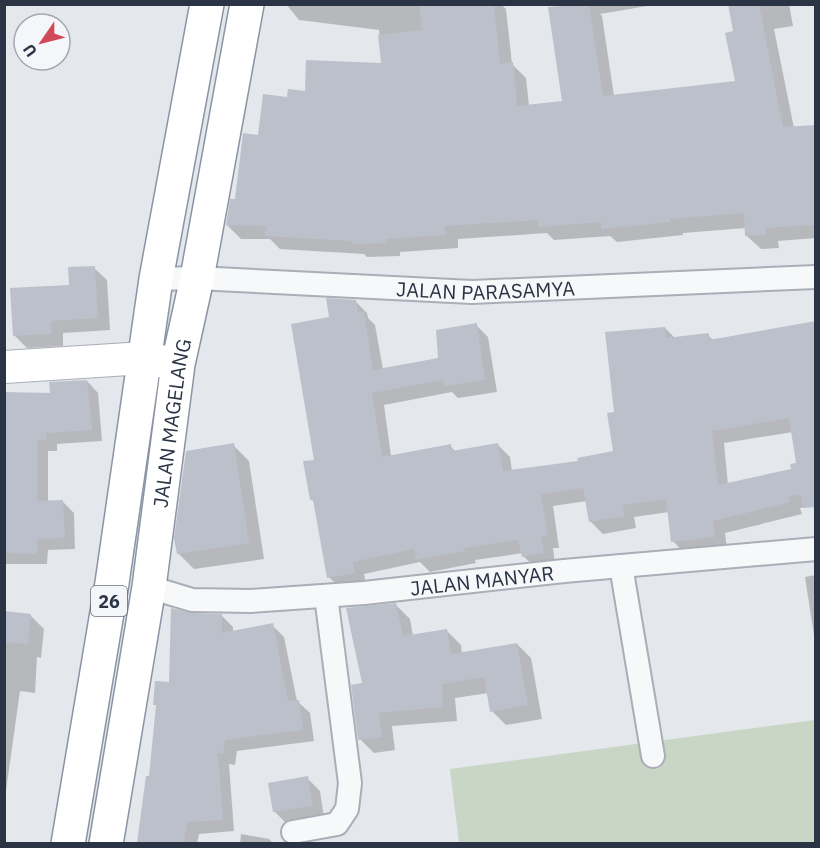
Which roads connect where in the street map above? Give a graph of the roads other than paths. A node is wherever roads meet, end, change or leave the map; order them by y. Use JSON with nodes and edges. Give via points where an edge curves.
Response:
{"nodes":[{"id":1,"x":207,"y":4,"type":"edge"},
{"id":2,"x":247,"y":4,"type":"edge"},
{"id":3,"x":816,"y":277,"type":"edge"},
{"id":4,"x":197,"y":278,"type":"junction"},
{"id":5,"x":156,"y":279,"type":"junction"},
{"id":6,"x":144,"y":358,"type":"junction"},
{"id":7,"x":178,"y":364,"type":"junction"},
{"id":8,"x":4,"y":367,"type":"edge"},
{"id":9,"x":816,"y":549,"type":"edge"},
{"id":10,"x":621,"y":566,"type":"junction"},
{"id":11,"x":149,"y":587,"type":"junction"},
{"id":12,"x":326,"y":596,"type":"junction"},
{"id":13,"x":653,"y":756,"type":"dead end"},
{"id":14,"x":293,"y":832,"type":"dead end"},
{"id":15,"x":68,"y":843,"type":"edge"},
{"id":16,"x":106,"y":843,"type":"edge"}],
"edges":[{"from":1,"to":5,"type":"highway","name":"JALAN MAGELANG","number":"26"},
{"from":2,"to":4,"type":"highway","name":"JALAN MAGELANG","number":"26"},
{"from":3,"to":4,"type":"street","name":"JALAN PARASAMYA","via":[[472,292]]},
{"from":4,"to":5,"type":"street","name":"JALAN PARASAMYA"},
{"from":4,"to":7,"type":"highway","name":"JALAN MAGELANG","number":"26"},
{"from":5,"to":6,"type":"highway","name":"JALAN MAGELANG","number":"26"},
{"from":6,"to":7,"type":"main road"},
{"from":6,"to":8,"type":"main road"},
{"from":6,"to":15,"type":"highway","name":"JALAN MAGELANG","number":"26","via":[[112,583]]},
{"from":7,"to":11,"type":"highway","name":"JALAN MAGELANG","number":"26"},
{"from":9,"to":10,"type":"street","name":"JALAN MANYAR"},
{"from":10,"to":12,"type":"street","name":"JALAN MANYAR"},
{"from":10,"to":13,"type":"street"},
{"from":11,"to":12,"type":"street","name":"JALAN MANYAR","via":[[192,600]]},
{"from":11,"to":16,"type":"highway","name":"JALAN MAGELANG","number":"26"},
{"from":12,"to":14,"type":"street","via":[[350,783],[347,809],[337,824]]}]}
